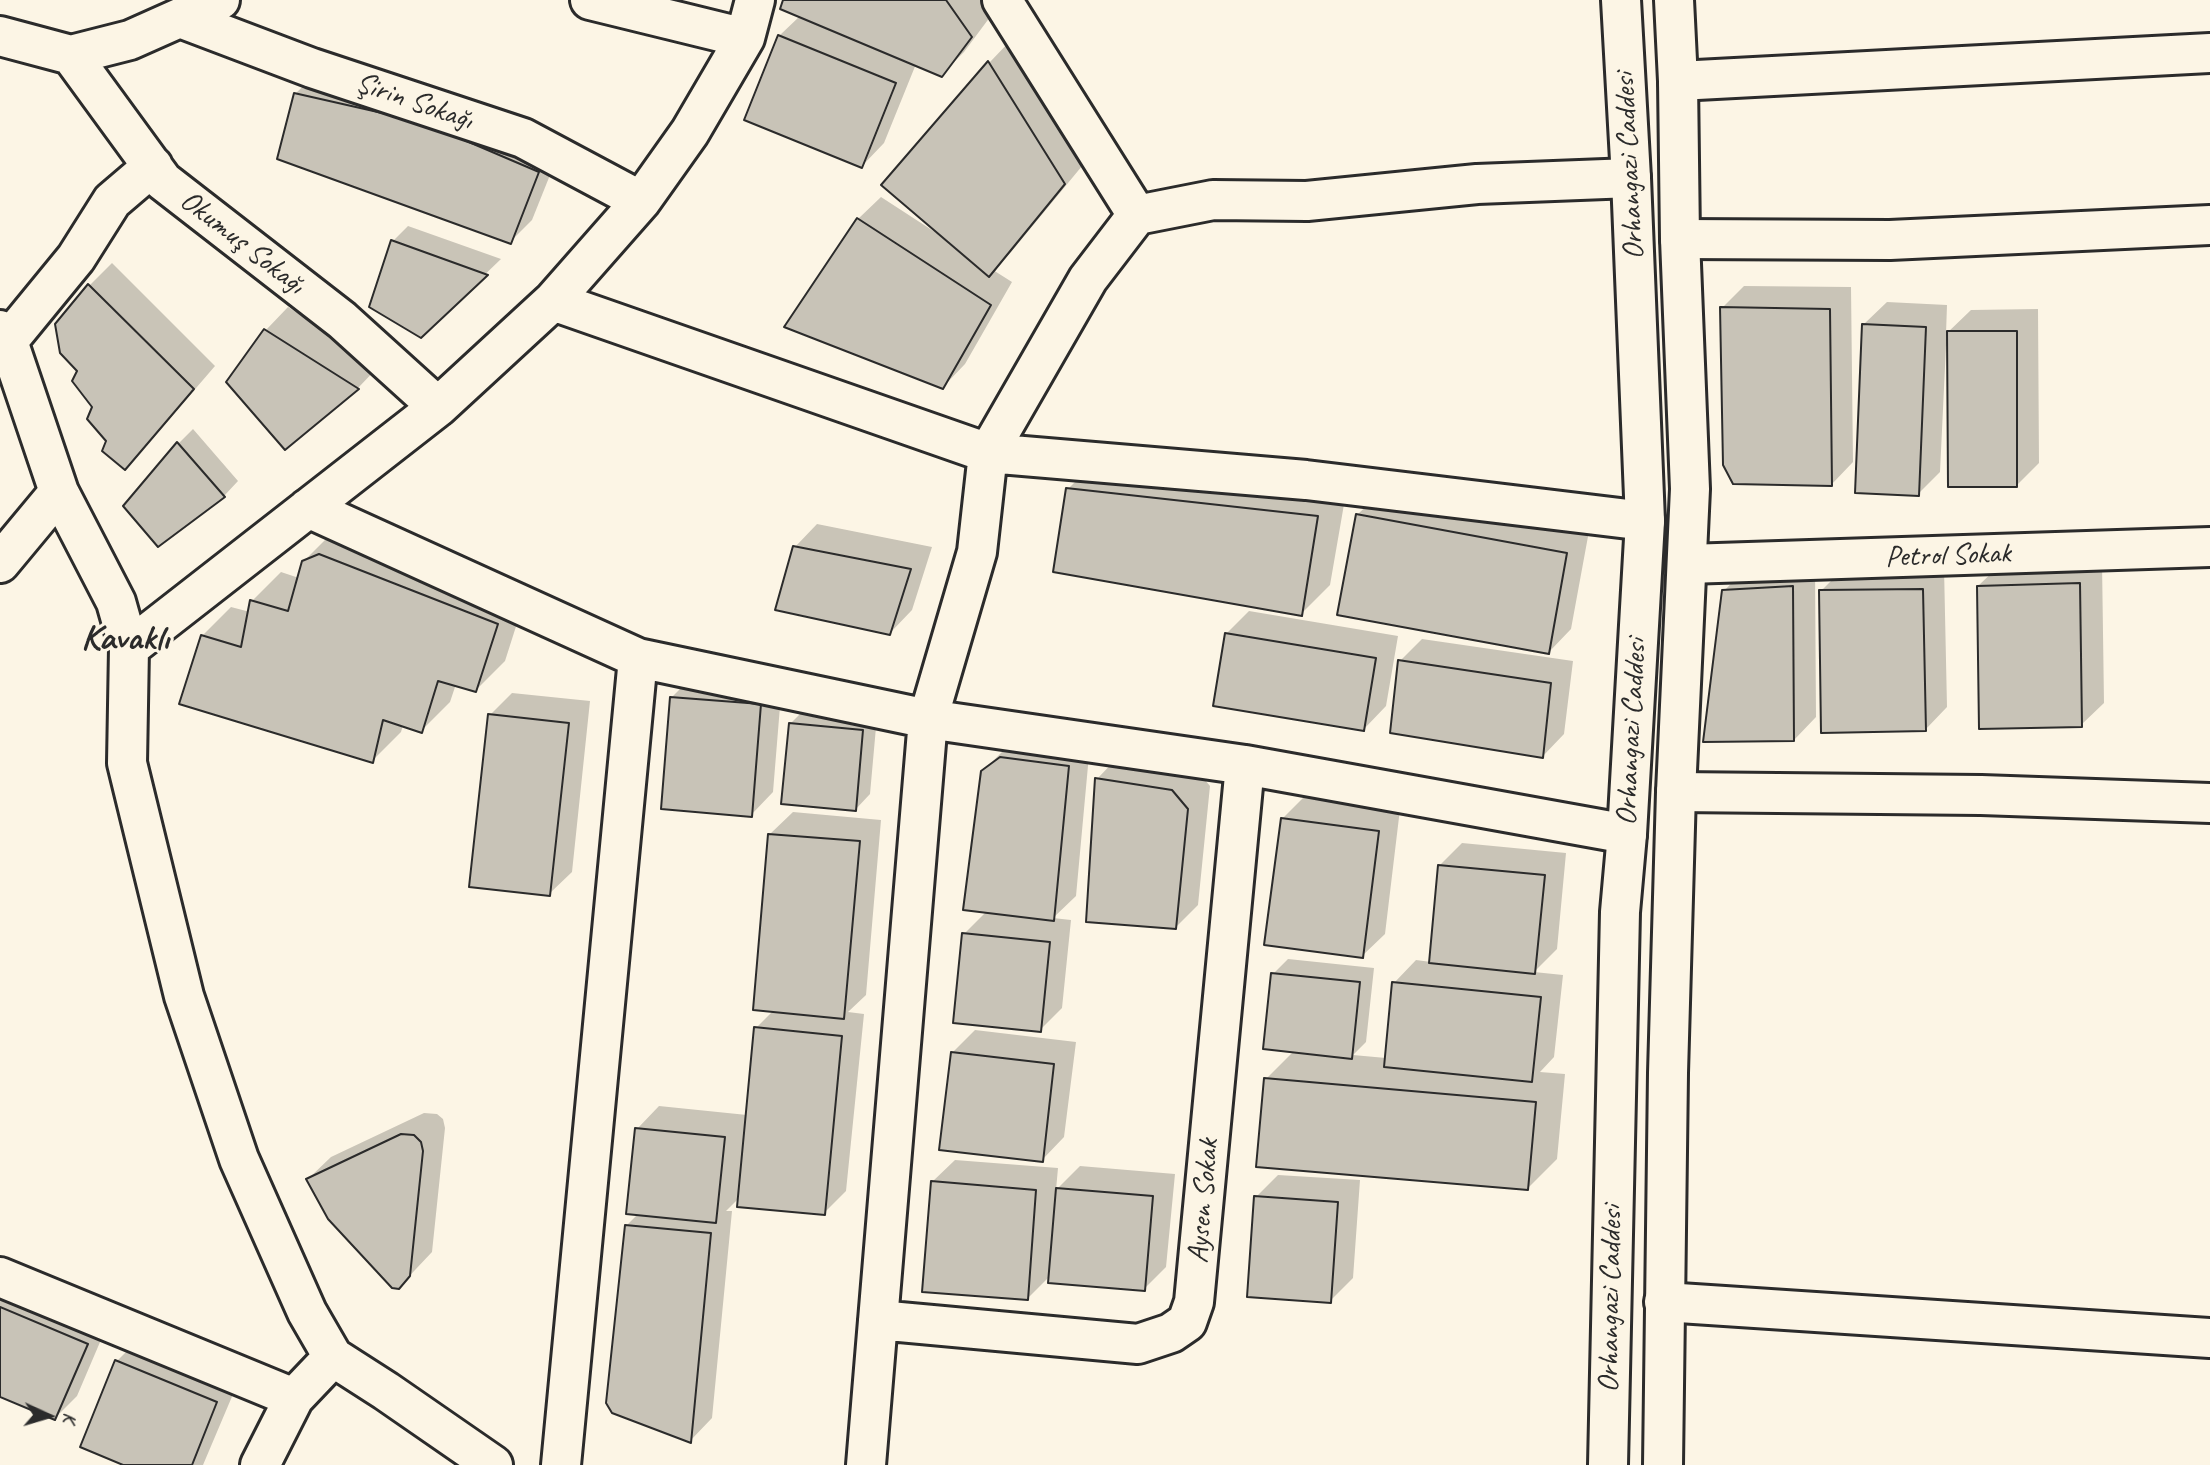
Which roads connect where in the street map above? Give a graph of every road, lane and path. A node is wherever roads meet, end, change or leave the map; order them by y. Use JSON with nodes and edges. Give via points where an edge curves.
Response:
{"nodes":[{"id":1,"x":220,"y":0,"type":"edge"},
{"id":2,"x":590,"y":0,"type":"edge"},
{"id":3,"x":755,"y":0,"type":"edge"},
{"id":4,"x":1002,"y":0,"type":"edge"},
{"id":5,"x":1620,"y":0,"type":"edge"},
{"id":6,"x":1674,"y":0,"type":"edge"},
{"id":7,"x":180,"y":18,"type":"junction"},
{"id":8,"x":0,"y":36,"type":"edge"},
{"id":9,"x":745,"y":38,"type":"junction"},
{"id":10,"x":2210,"y":53,"type":"edge"},
{"id":11,"x":71,"y":55,"type":"junction"},
{"id":12,"x":1678,"y":81,"type":"junction"},
{"id":13,"x":153,"y":166,"type":"junction"},
{"id":14,"x":1632,"y":178,"type":"junction"},
{"id":15,"x":641,"y":201,"type":"junction"},
{"id":16,"x":1137,"y":215,"type":"junction"},
{"id":17,"x":2210,"y":225,"type":"edge"},
{"id":18,"x":1680,"y":239,"type":"junction"},
{"id":19,"x":553,"y":301,"type":"junction"},
{"id":20,"x":4,"y":336,"type":"edge"},
{"id":21,"x":438,"y":407,"type":"junction"},
{"id":22,"x":988,"y":453,"type":"junction"},
{"id":23,"x":59,"y":492,"type":"junction"},
{"id":24,"x":308,"y":508,"type":"junction"},
{"id":25,"x":1645,"y":520,"type":"junction"},
{"id":26,"x":2210,"y":547,"type":"edge"},
{"id":27,"x":0,"y":563,"type":"edge"},
{"id":28,"x":1687,"y":564,"type":"junction"},
{"id":29,"x":129,"y":648,"type":"junction"},
{"id":30,"x":638,"y":659,"type":"junction"},
{"id":31,"x":928,"y":719,"type":"junction"},
{"id":32,"x":1245,"y":765,"type":"junction"},
{"id":33,"x":1676,"y":792,"type":"junction"},
{"id":34,"x":2210,"y":803,"type":"edge"},
{"id":35,"x":1627,"y":834,"type":"junction"},
{"id":36,"x":0,"y":1277,"type":"edge"},
{"id":37,"x":1664,"y":1302,"type":"junction"},
{"id":38,"x":878,"y":1320,"type":"junction"},
{"id":39,"x":2210,"y":1338,"type":"edge"},
{"id":40,"x":332,"y":1357,"type":"junction"},
{"id":41,"x":294,"y":1398,"type":"junction"},
{"id":42,"x":260,"y":1465,"type":"edge"},
{"id":43,"x":493,"y":1465,"type":"edge"},
{"id":44,"x":561,"y":1465,"type":"edge"},
{"id":45,"x":866,"y":1465,"type":"edge"},
{"id":46,"x":1608,"y":1465,"type":"edge"},
{"id":47,"x":1663,"y":1465,"type":"edge"}],
"edges":[{"from":1,"to":7,"type":"street"},
{"from":2,"to":9,"type":"street"},
{"from":3,"to":9,"type":"street"},
{"from":4,"to":16,"type":"street"},
{"from":5,"to":14,"type":"street","name":"Orhangazi Caddesi"},
{"from":6,"to":12,"type":"street","name":"Orhangazi Caddesi"},
{"from":7,"to":11,"type":"street","via":[[130,40]]},
{"from":7,"to":15,"type":"street","name":"Şirin Sokağı","via":[[312,68],[523,138]]},
{"from":8,"to":11,"type":"street"},
{"from":9,"to":15,"type":"street","via":[[690,132]]},
{"from":10,"to":12,"type":"street"},
{"from":11,"to":13,"type":"street","name":"Okumuş Sokağı"},
{"from":12,"to":18,"type":"street","name":"Orhangazi Caddesi"},
{"from":13,"to":20,"type":"street","via":[[112,201],[76,258]]},
{"from":13,"to":21,"type":"street","name":"Okumuş Sokağı","via":[[163,181],[342,320]]},
{"from":14,"to":16,"type":"street","via":[[1477,184],[1307,201],[1213,200]]},
{"from":14,"to":25,"type":"street","name":"Orhangazi Caddesi"},
{"from":15,"to":19,"type":"street"},
{"from":16,"to":22,"type":"street","via":[[1088,279]]},
{"from":17,"to":18,"type":"street","via":[[1890,240]]},
{"from":18,"to":28,"type":"street","name":"Orhangazi Caddesi","via":[[1690,489]]},
{"from":19,"to":21,"type":"street"},
{"from":19,"to":22,"type":"street"},
{"from":20,"to":23,"type":"street"},
{"from":21,"to":24,"type":"street"},
{"from":22,"to":25,"type":"street","via":[[1306,480]]},
{"from":22,"to":31,"type":"street","via":[[977,552]]},
{"from":23,"to":27,"type":"street"},
{"from":23,"to":29,"type":"street","via":[[116,601]]},
{"from":24,"to":29,"type":"street"},
{"from":24,"to":30,"type":"street"},
{"from":25,"to":35,"type":"street","name":"Orhangazi Caddesi"},
{"from":26,"to":28,"type":"street","name":"Petrol Sokak"},
{"from":28,"to":33,"type":"street","name":"Orhangazi Caddesi"},
{"from":29,"to":40,"type":"street","via":[[127,762],[184,996],[239,1159]]},
{"from":30,"to":31,"type":"street"},
{"from":30,"to":44,"type":"street"},
{"from":31,"to":32,"type":"street"},
{"from":31,"to":38,"type":"street"},
{"from":32,"to":35,"type":"street"},
{"from":32,"to":38,"type":"street","name":"Aysen Sokak","via":[[1194,1302],[1187,1322],[1138,1344]]},
{"from":33,"to":34,"type":"street"},
{"from":33,"to":37,"type":"street","name":"Orhangazi Caddesi"},
{"from":35,"to":46,"type":"street","name":"Orhangazi Caddesi","via":[[1619,912]]},
{"from":36,"to":41,"type":"street"},
{"from":37,"to":39,"type":"street"},
{"from":37,"to":47,"type":"street","name":"Orhangazi Caddesi"},
{"from":38,"to":45,"type":"street"},
{"from":40,"to":41,"type":"street"},
{"from":40,"to":43,"type":"street"},
{"from":41,"to":42,"type":"street"}]}
